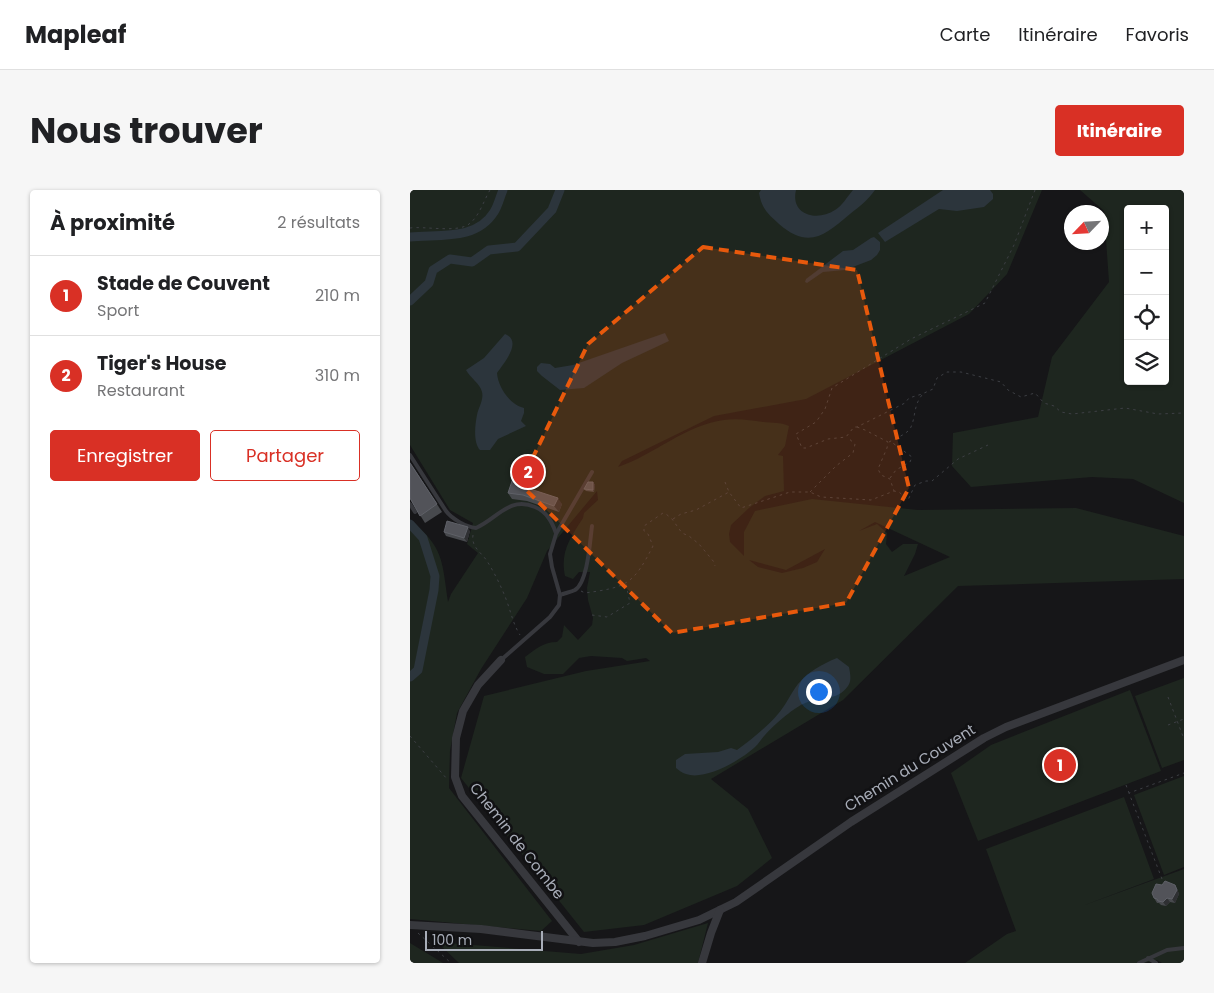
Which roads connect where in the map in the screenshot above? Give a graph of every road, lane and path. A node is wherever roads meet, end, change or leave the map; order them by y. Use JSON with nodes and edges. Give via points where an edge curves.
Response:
{"nodes":[{"id":1,"x":490,"y":190,"type":"edge"},
{"id":2,"x":1035,"y":190,"type":"edge"},
{"id":3,"x":410,"y":228,"type":"edge"},
{"id":4,"x":922,"y":394,"type":"junction"},
{"id":5,"x":1184,"y":413,"type":"edge"},
{"id":6,"x":857,"y":427,"type":"junction"},
{"id":7,"x":846,"y":436,"type":"junction"},
{"id":8,"x":889,"y":442,"type":"junction"},
{"id":9,"x":988,"y":444,"type":"dead end"},
{"id":10,"x":411,"y":458,"type":"edge"},
{"id":11,"x":592,"y":472,"type":"dead end"},
{"id":12,"x":890,"y":479,"type":"junction"},
{"id":13,"x":725,"y":482,"type":"dead end"},
{"id":14,"x":894,"y":491,"type":"junction"},
{"id":15,"x":729,"y":492,"type":"junction"},
{"id":16,"x":810,"y":492,"type":"junction"},
{"id":17,"x":410,"y":504,"type":"edge"},
{"id":18,"x":416,"y":512,"type":"edge"},
{"id":19,"x":672,"y":519,"type":"junction"},
{"id":20,"x":592,"y":526,"type":"dead end"},
{"id":21,"x":476,"y":528,"type":"junction"},
{"id":22,"x":556,"y":534,"type":"junction"},
{"id":23,"x":715,"y":566,"type":"dead end"},
{"id":24,"x":626,"y":584,"type":"junction"},
{"id":25,"x":576,"y":590,"type":"junction"},
{"id":26,"x":560,"y":594,"type":"junction"},
{"id":27,"x":592,"y":615,"type":"dead end"},
{"id":28,"x":523,"y":640,"type":"junction"},
{"id":29,"x":501,"y":660,"type":"joint"},
{"id":30,"x":1184,"y":660,"type":"edge"},
{"id":31,"x":1168,"y":697,"type":"dead end"},
{"id":32,"x":1184,"y":719,"type":"edge"},
{"id":33,"x":1177,"y":721,"type":"junction"},
{"id":34,"x":1168,"y":725,"type":"dead end"},
{"id":35,"x":410,"y":736,"type":"edge"},
{"id":36,"x":1184,"y":739,"type":"edge"},
{"id":37,"x":1184,"y":773,"type":"edge"},
{"id":38,"x":449,"y":781,"type":"dead end"},
{"id":39,"x":1126,"y":784,"type":"dead end"},
{"id":40,"x":1129,"y":793,"type":"junction"},
{"id":41,"x":1162,"y":879,"type":"dead end"},
{"id":42,"x":720,"y":910,"type":"junction"},
{"id":43,"x":413,"y":928,"type":"edge"},
{"id":44,"x":579,"y":942,"type":"junction"},
{"id":45,"x":1184,"y":948,"type":"edge"},
{"id":46,"x":1148,"y":958,"type":"junction"},
{"id":47,"x":451,"y":963,"type":"edge"},
{"id":48,"x":702,"y":963,"type":"edge"},
{"id":49,"x":1139,"y":963,"type":"edge"},
{"id":50,"x":1156,"y":963,"type":"edge"}],
"edges":[{"from":1,"to":3,"type":"path","via":[[476,216],[462,228]]},
{"from":2,"to":7,"type":"path","via":[[1014,245],[985,303],[911,339],[832,388],[816,422],[796,434],[802,448]]},
{"from":4,"to":5,"type":"path","via":[[933,388],[937,378],[947,372],[960,372],[1001,382],[1021,397],[1035,394],[1061,412],[1072,414],[1125,408],[1158,414]]},
{"from":4,"to":6,"type":"path"},
{"from":4,"to":8,"type":"path","via":[[916,402],[910,428]]},
{"from":6,"to":7,"type":"path"},
{"from":6,"to":8,"type":"path"},
{"from":7,"to":16,"type":"path","via":[[855,444],[853,453]]},
{"from":8,"to":12,"type":"path","via":[[878,469]]},
{"from":8,"to":12,"type":"path","via":[[912,456],[910,462],[896,470]]},
{"from":9,"to":14,"type":"path","via":[[958,460],[932,481],[915,485],[908,500]]},
{"from":10,"to":21,"type":"lane","via":[[449,514]]},
{"from":11,"to":22,"type":"lane"},
{"from":12,"to":14,"type":"path"},
{"from":13,"to":15,"type":"path"},
{"from":14,"to":16,"type":"path","via":[[871,500],[821,497]]},
{"from":15,"to":16,"type":"path","via":[[741,508],[790,492]]},
{"from":15,"to":19,"type":"path"},
{"from":17,"to":18,"type":"lane"},
{"from":19,"to":23,"type":"path","via":[[682,533],[699,544]]},
{"from":19,"to":24,"type":"path","via":[[663,513],[644,526],[653,546],[632,580]]},
{"from":20,"to":25,"type":"lane","via":[[586,566]]},
{"from":21,"to":22,"type":"lane","via":[[508,507],[520,504],[543,511]]},
{"from":21,"to":28,"type":"path","via":[[472,536],[474,545],[486,560],[507,600],[514,626]]},
{"from":22,"to":26,"type":"lane","via":[[550,554]]},
{"from":24,"to":25,"type":"path","via":[[585,593]]},
{"from":24,"to":27,"type":"path","via":[[630,603],[607,617]]},
{"from":25,"to":26,"type":"lane"},
{"from":26,"to":28,"type":"lane","name":"Chemin de Combe","via":[[559,605],[550,617]]},
{"from":28,"to":29,"type":"lane","name":"Chemin de Combe"},
{"from":29,"to":44,"type":"street","name":"Chemin de Combe","via":[[478,684],[463,711],[456,738],[454,777],[462,796]]},
{"from":30,"to":42,"type":"street","name":"Chemin du Couvent","via":[[984,738]]},
{"from":31,"to":33,"type":"path"},
{"from":32,"to":33,"type":"path"},
{"from":33,"to":34,"type":"path"},
{"from":33,"to":36,"type":"path"},
{"from":35,"to":38,"type":"path"},
{"from":37,"to":40,"type":"path"},
{"from":39,"to":40,"type":"path"},
{"from":40,"to":41,"type":"path"},
{"from":42,"to":44,"type":"street","name":"Chemin du Couvent","via":[[699,920],[645,936],[594,944]]},
{"from":42,"to":48,"type":"street"},
{"from":43,"to":44,"type":"street","name":"Chemin du Couvent","via":[[481,929]]},
{"from":43,"to":47,"type":"path"},
{"from":45,"to":46,"type":"lane","via":[[1167,950]]},
{"from":46,"to":49,"type":"lane"},
{"from":46,"to":50,"type":"lane"}]}
